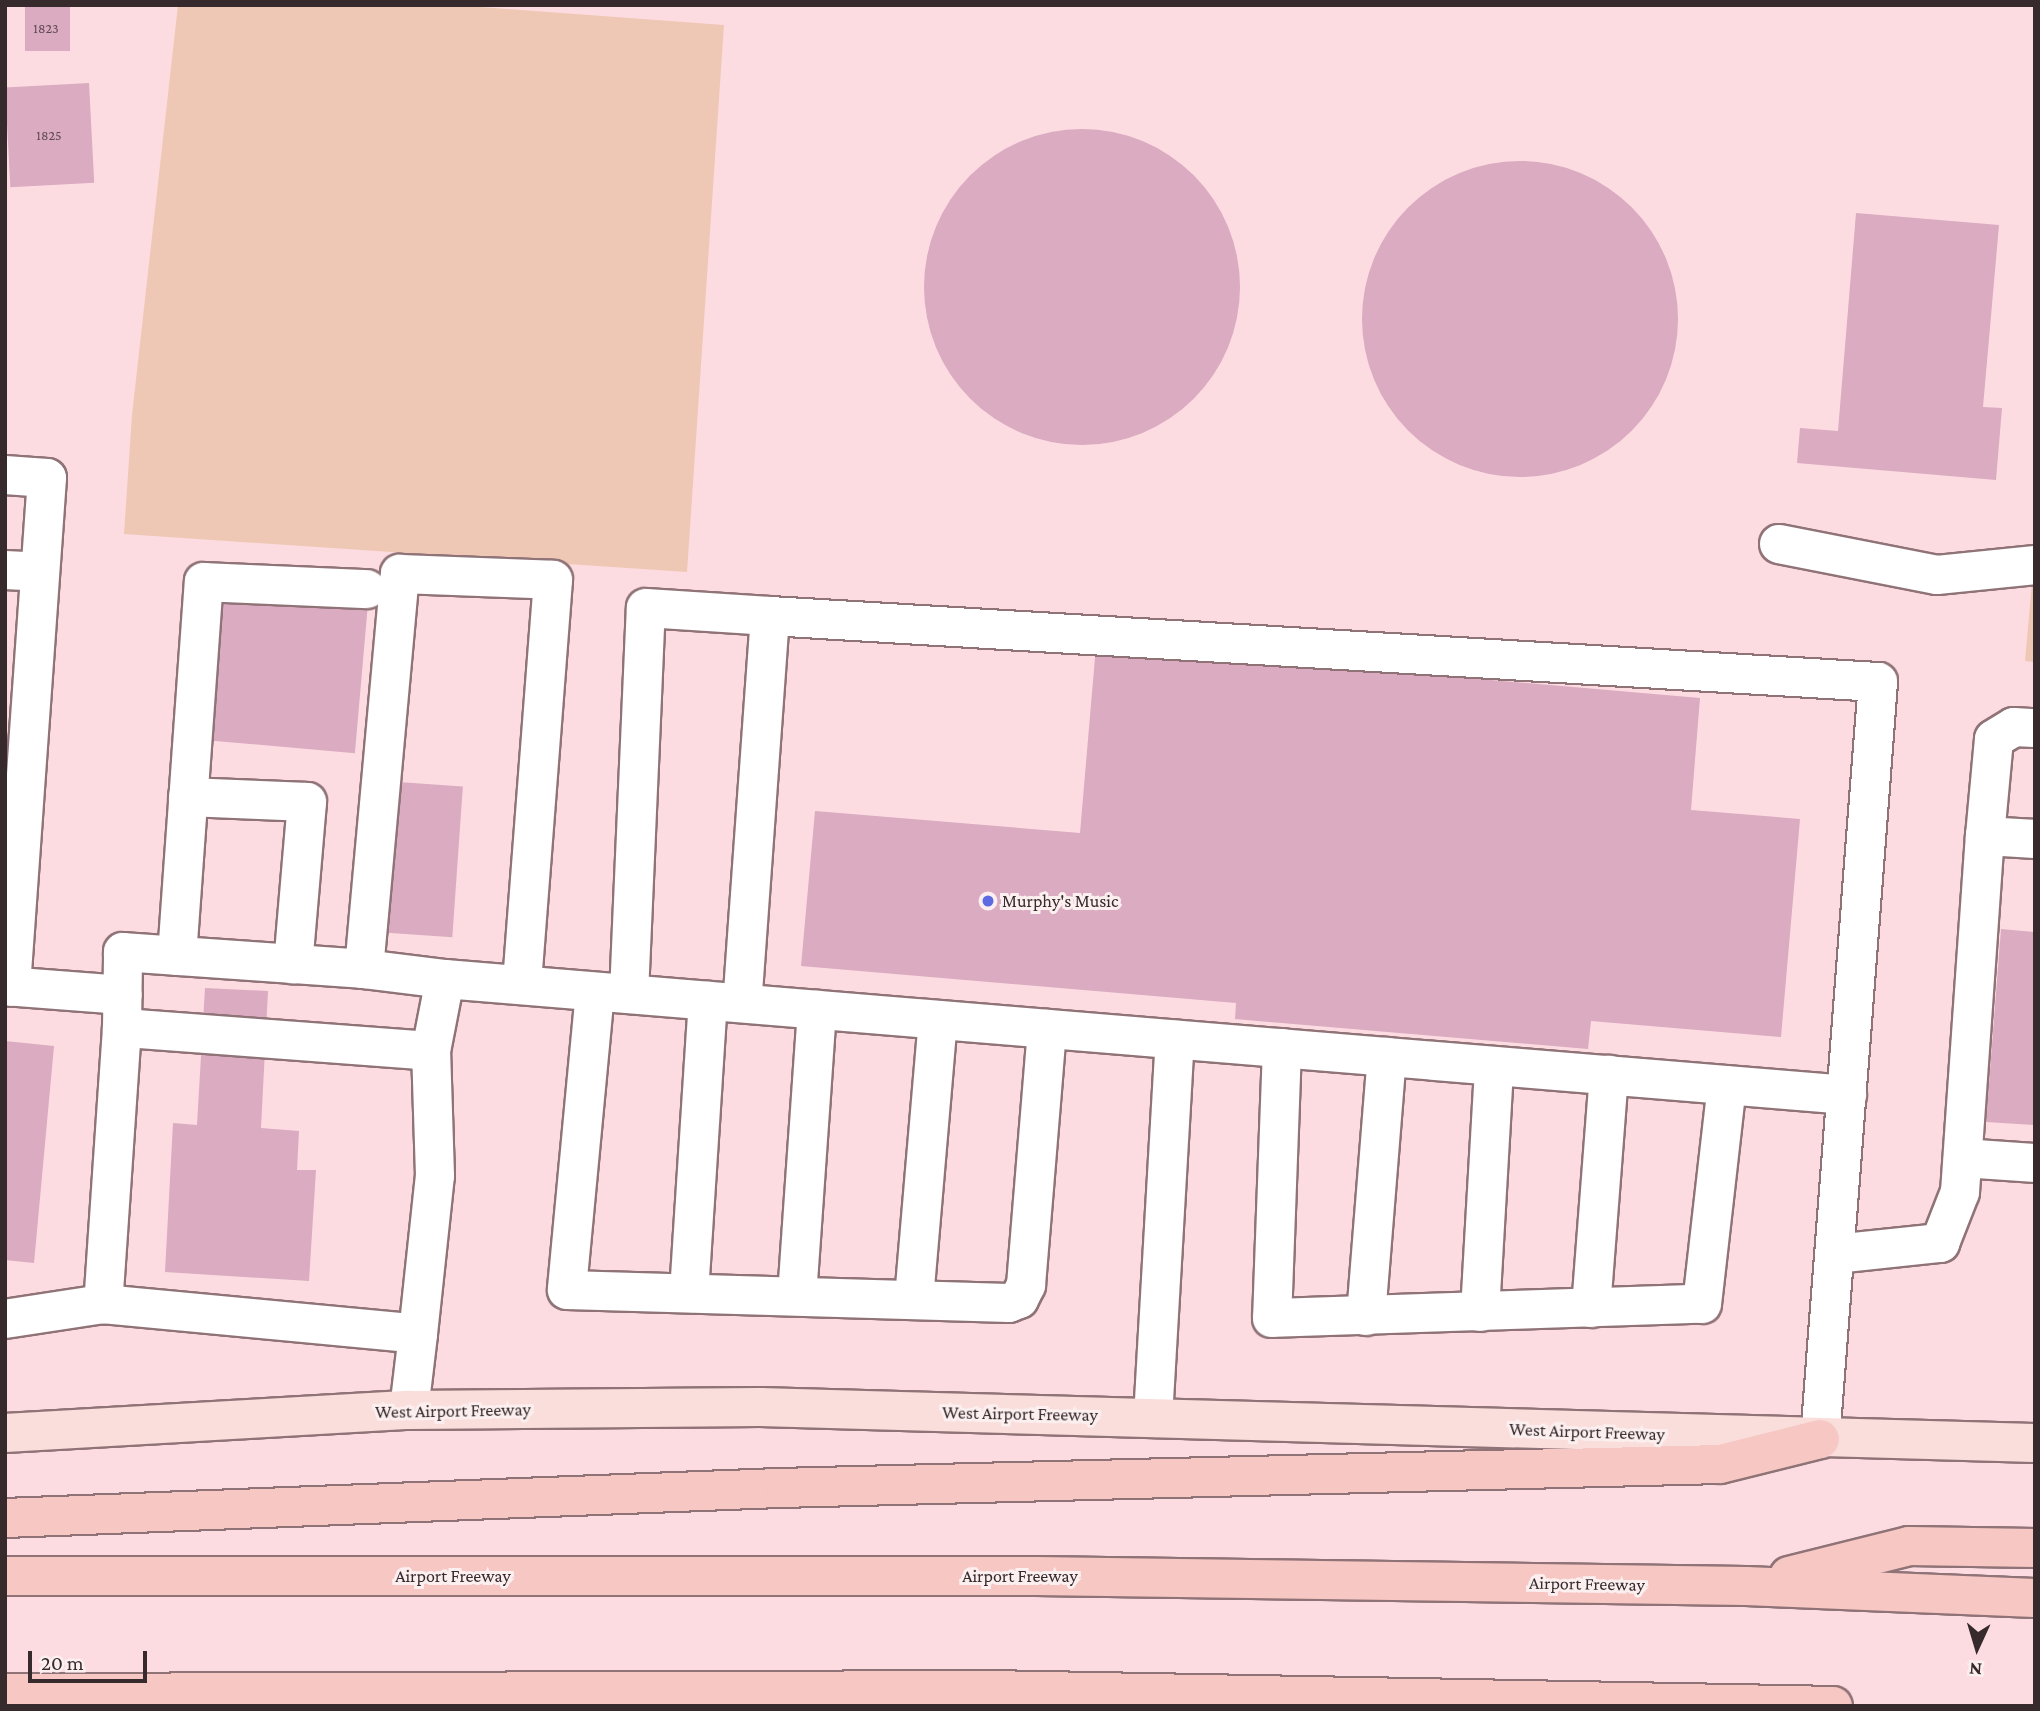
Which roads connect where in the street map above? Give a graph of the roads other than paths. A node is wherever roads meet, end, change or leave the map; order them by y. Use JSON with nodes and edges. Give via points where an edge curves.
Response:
{"nodes":[{"id":1,"x":5,"y":475,"type":"edge"},
{"id":2,"x":1779,"y":544,"type":"dead end"},
{"id":3,"x":2035,"y":565,"type":"edge"},
{"id":4,"x":23,"y":571,"type":"edge"},
{"id":5,"x":367,"y":589,"type":"dead end"},
{"id":6,"x":770,"y":615,"type":"junction"},
{"id":7,"x":2035,"y":728,"type":"edge"},
{"id":8,"x":188,"y":797,"type":"junction"},
{"id":9,"x":1985,"y":835,"type":"junction"},
{"id":10,"x":2035,"y":839,"type":"edge"},
{"id":11,"x":177,"y":956,"type":"junction"},
{"id":12,"x":293,"y":964,"type":"junction"},
{"id":13,"x":364,"y":969,"type":"junction"},
{"id":14,"x":445,"y":979,"type":"junction"},
{"id":15,"x":522,"y":985,"type":"junction"},
{"id":16,"x":8,"y":987,"type":"edge"},
{"id":17,"x":612,"y":993,"type":"junction"},
{"id":18,"x":725,"y":1002,"type":"junction"},
{"id":19,"x":817,"y":1010,"type":"junction"},
{"id":20,"x":122,"y":1012,"type":"junction"},
{"id":21,"x":938,"y":1020,"type":"junction"},
{"id":22,"x":1047,"y":1029,"type":"junction"},
{"id":23,"x":1175,"y":1040,"type":"junction"},
{"id":24,"x":1282,"y":1048,"type":"junction"},
{"id":25,"x":432,"y":1051,"type":"junction"},
{"id":26,"x":1387,"y":1057,"type":"junction"},
{"id":27,"x":1494,"y":1066,"type":"junction"},
{"id":28,"x":1609,"y":1075,"type":"junction"},
{"id":29,"x":1727,"y":1085,"type":"junction"},
{"id":30,"x":1847,"y":1094,"type":"junction"},
{"id":31,"x":1963,"y":1158,"type":"junction"},
{"id":32,"x":2035,"y":1163,"type":"edge"},
{"id":33,"x":1835,"y":1254,"type":"junction"},
{"id":34,"x":689,"y":1293,"type":"junction"},
{"id":35,"x":797,"y":1296,"type":"junction"},
{"id":36,"x":914,"y":1299,"type":"junction"},
{"id":37,"x":103,"y":1304,"type":"junction"},
{"id":38,"x":1591,"y":1308,"type":"junction"},
{"id":39,"x":1480,"y":1312,"type":"junction"},
{"id":40,"x":1366,"y":1315,"type":"junction"},
{"id":41,"x":5,"y":1319,"type":"edge"},
{"id":42,"x":418,"y":1334,"type":"junction"},
{"id":43,"x":409,"y":1410,"type":"junction"},
{"id":44,"x":1153,"y":1418,"type":"junction"},
{"id":45,"x":5,"y":1433,"type":"edge"},
{"id":46,"x":1820,"y":1439,"type":"junction"},
{"id":47,"x":2035,"y":1443,"type":"edge"},
{"id":48,"x":5,"y":1518,"type":"edge"},
{"id":49,"x":2035,"y":1548,"type":"edge"},
{"id":50,"x":5,"y":1576,"type":"edge"},
{"id":51,"x":1746,"y":1586,"type":"junction"},
{"id":52,"x":2035,"y":1598,"type":"edge"},
{"id":53,"x":5,"y":1693,"type":"edge"},
{"id":54,"x":1833,"y":1706,"type":"edge"}],
"edges":[{"from":1,"to":4,"type":"lane","via":[[47,478]]},
{"from":2,"to":3,"type":"lane","via":[[1937,575]]},
{"from":4,"to":16,"type":"lane"},
{"from":5,"to":8,"type":"lane","via":[[204,582]]},
{"from":6,"to":17,"type":"lane","via":[[646,608]]},
{"from":6,"to":18,"type":"lane"},
{"from":6,"to":30,"type":"lane","via":[[1878,682]]},
{"from":7,"to":9,"type":"lane","via":[[2014,726],[1994,739]]},
{"from":8,"to":11,"type":"lane"},
{"from":8,"to":12,"type":"lane","via":[[307,802]]},
{"from":9,"to":10,"type":"lane"},
{"from":9,"to":31,"type":"lane"},
{"from":11,"to":12,"type":"lane"},
{"from":11,"to":20,"type":"lane","via":[[123,952]]},
{"from":12,"to":13,"type":"lane"},
{"from":13,"to":14,"type":"lane"},
{"from":13,"to":15,"type":"lane","via":[[400,574],[553,580]]},
{"from":14,"to":15,"type":"lane"},
{"from":14,"to":25,"type":"lane"},
{"from":15,"to":17,"type":"lane"},
{"from":16,"to":20,"type":"lane"},
{"from":17,"to":18,"type":"lane"},
{"from":17,"to":34,"type":"lane","via":[[567,1290]]},
{"from":18,"to":19,"type":"lane"},
{"from":18,"to":34,"type":"lane"},
{"from":19,"to":21,"type":"lane"},
{"from":19,"to":35,"type":"lane"},
{"from":20,"to":25,"type":"lane"},
{"from":20,"to":37,"type":"lane"},
{"from":21,"to":22,"type":"lane"},
{"from":21,"to":36,"type":"lane"},
{"from":22,"to":23,"type":"lane"},
{"from":22,"to":36,"type":"lane","via":[[1024,1294],[1010,1303]]},
{"from":23,"to":24,"type":"lane"},
{"from":23,"to":44,"type":"lane"},
{"from":24,"to":26,"type":"lane"},
{"from":24,"to":40,"type":"lane","via":[[1272,1318]]},
{"from":25,"to":42,"type":"lane","via":[[435,1176]]},
{"from":26,"to":27,"type":"lane"},
{"from":26,"to":40,"type":"lane"},
{"from":27,"to":28,"type":"lane"},
{"from":27,"to":39,"type":"lane"},
{"from":28,"to":29,"type":"lane"},
{"from":28,"to":38,"type":"lane"},
{"from":29,"to":30,"type":"lane"},
{"from":29,"to":38,"type":"lane","via":[[1702,1304]]},
{"from":30,"to":33,"type":"lane"},
{"from":31,"to":32,"type":"lane"},
{"from":31,"to":33,"type":"lane","via":[[1960,1192],[1940,1243]]},
{"from":33,"to":46,"type":"lane"},
{"from":34,"to":35,"type":"lane"},
{"from":35,"to":36,"type":"lane"},
{"from":37,"to":41,"type":"lane"},
{"from":37,"to":42,"type":"lane"},
{"from":38,"to":39,"type":"lane"},
{"from":39,"to":40,"type":"lane"},
{"from":42,"to":43,"type":"lane"},
{"from":43,"to":44,"type":"main road","name":"West Airport Freeway","via":[[760,1408]]},
{"from":43,"to":45,"type":"main road","name":"West Airport Freeway"},
{"from":44,"to":46,"type":"main road","name":"West Airport Freeway"},
{"from":46,"to":47,"type":"main road","name":"West Airport Freeway"},
{"from":46,"to":48,"type":"highway","via":[[1720,1464],[779,1488]]},
{"from":49,"to":51,"type":"highway","via":[[1909,1546]]},
{"from":50,"to":51,"type":"highway","name":"Airport Freeway","via":[[1037,1576]]},
{"from":51,"to":52,"type":"highway","name":"Airport Freeway"},
{"from":53,"to":54,"type":"highway","via":[[988,1690]]}]}
